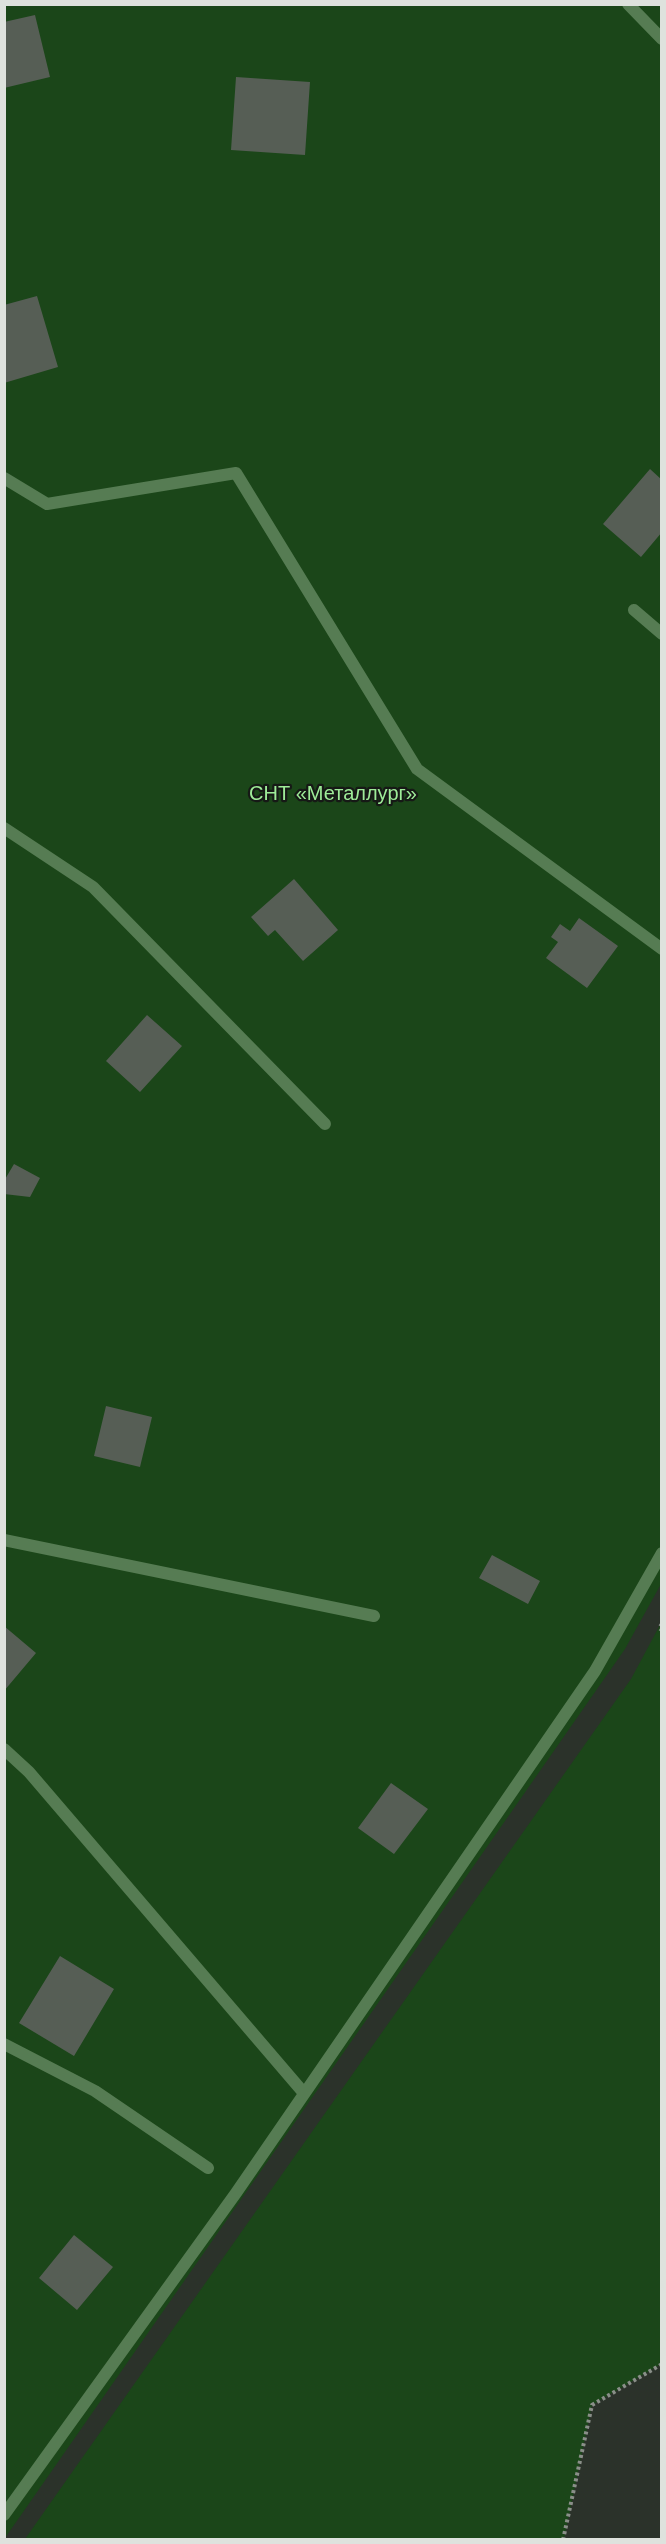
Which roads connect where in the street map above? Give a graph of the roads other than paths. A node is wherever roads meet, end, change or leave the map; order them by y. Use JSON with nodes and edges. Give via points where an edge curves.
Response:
{"nodes":[{"id":1,"x":628,"y":4,"type":"edge"},
{"id":2,"x":662,"y":39,"type":"edge"},
{"id":3,"x":4,"y":478,"type":"edge"},
{"id":4,"x":634,"y":610,"type":"dead end"},
{"id":5,"x":662,"y":634,"type":"edge"},
{"id":6,"x":4,"y":828,"type":"edge"},
{"id":7,"x":662,"y":949,"type":"edge"},
{"id":8,"x":325,"y":1124,"type":"dead end"},
{"id":9,"x":4,"y":1540,"type":"edge"},
{"id":10,"x":662,"y":1553,"type":"edge"},
{"id":11,"x":375,"y":1616,"type":"dead end"},
{"id":12,"x":4,"y":1749,"type":"edge"},
{"id":13,"x":4,"y":2044,"type":"edge"},
{"id":14,"x":303,"y":2091,"type":"junction"},
{"id":15,"x":208,"y":2168,"type":"dead end"},
{"id":16,"x":4,"y":2515,"type":"edge"}],
"edges":[{"from":1,"to":2,"type":"street"},
{"from":3,"to":7,"type":"street","via":[[47,504],[236,473],[417,769]]},
{"from":4,"to":5,"type":"street"},
{"from":6,"to":8,"type":"street","via":[[93,887]]},
{"from":9,"to":11,"type":"street"},
{"from":10,"to":14,"type":"street","via":[[595,1671]]},
{"from":12,"to":14,"type":"street","via":[[29,1772]]},
{"from":13,"to":15,"type":"street","via":[[95,2091]]},
{"from":14,"to":16,"type":"street","via":[[236,2193]]}]}
